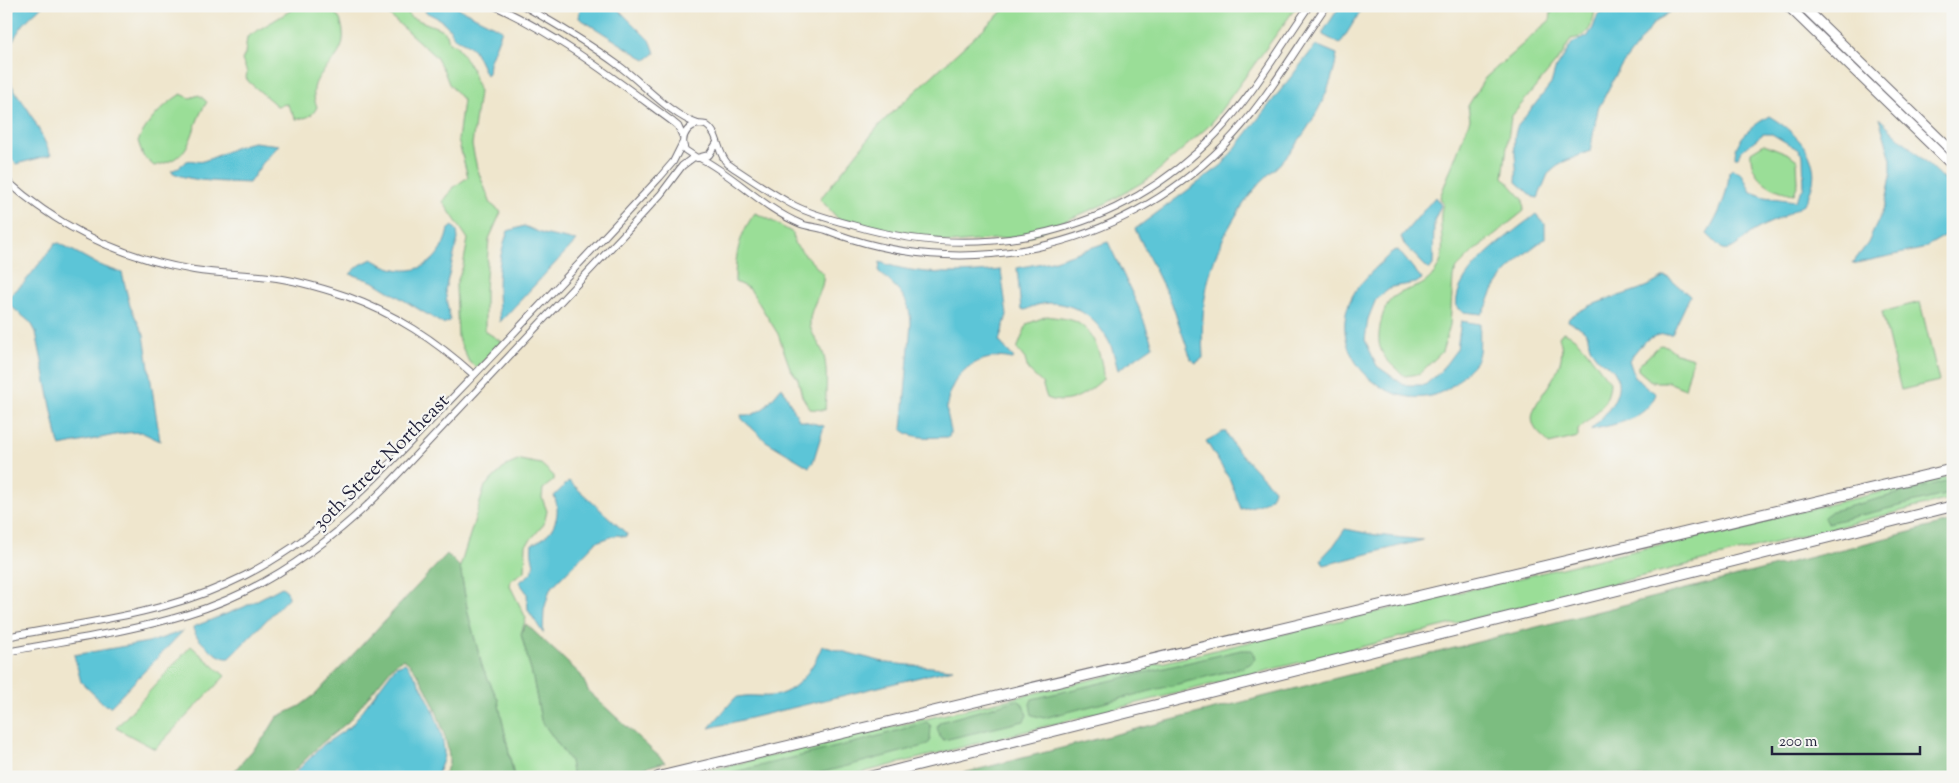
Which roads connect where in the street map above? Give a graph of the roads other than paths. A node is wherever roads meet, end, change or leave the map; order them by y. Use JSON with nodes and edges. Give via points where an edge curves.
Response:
{"nodes":[{"id":1,"x":495,"y":6,"type":"edge"},
{"id":2,"x":524,"y":6,"type":"edge"},
{"id":3,"x":1309,"y":6,"type":"edge"},
{"id":4,"x":1326,"y":6,"type":"edge"},
{"id":5,"x":1788,"y":6,"type":"edge"},
{"id":6,"x":1803,"y":6,"type":"edge"},
{"id":7,"x":700,"y":124,"type":"junction"},
{"id":8,"x":683,"y":140,"type":"junction"},
{"id":9,"x":716,"y":144,"type":"junction"},
{"id":10,"x":1953,"y":152,"type":"edge"},
{"id":11,"x":697,"y":157,"type":"junction"},
{"id":12,"x":1953,"y":166,"type":"edge"},
{"id":13,"x":6,"y":180,"type":"edge"},
{"id":14,"x":474,"y":375,"type":"junction"},
{"id":15,"x":1953,"y":469,"type":"edge"},
{"id":16,"x":1953,"y":506,"type":"edge"},
{"id":17,"x":56,"y":628,"type":"junction"},
{"id":18,"x":49,"y":630,"type":"junction"},
{"id":19,"x":6,"y":638,"type":"edge"},
{"id":20,"x":55,"y":643,"type":"junction"},
{"id":21,"x":6,"y":652,"type":"edge"},
{"id":22,"x":658,"y":777,"type":"edge"},
{"id":23,"x":869,"y":777,"type":"edge"}],
"edges":[{"from":1,"to":8,"type":"street","via":[[590,61],[678,126]]},
{"from":2,"to":7,"type":"street","via":[[581,39],[632,75],[676,112]]},
{"from":3,"to":9,"type":"street","via":[[1244,100],[1216,134],[1176,170],[1116,208],[1045,233],[960,243],[905,239],[876,233],[816,215],[789,202],[728,164]]},
{"from":4,"to":11,"type":"street","via":[[1251,114],[1207,161],[1152,202],[1099,229],[1064,241],[1009,253],[971,256],[931,255],[870,245],[800,223],[763,203]]},
{"from":5,"to":12,"type":"main road"},
{"from":6,"to":10,"type":"main road"},
{"from":7,"to":8,"type":"street","via":[[688,129]]},
{"from":7,"to":9,"type":"street","via":[[713,131]]},
{"from":8,"to":11,"type":"street","via":[[685,150]]},
{"from":8,"to":14,"type":"street","name":"30th Street Northeast","via":[[664,173]]},
{"from":9,"to":11,"type":"street","via":[[709,155]]},
{"from":11,"to":20,"type":"street","name":"30th Street Northeast","via":[[682,166],[644,213],[390,482],[350,522],[320,546],[256,587],[190,614]]},
{"from":13,"to":14,"type":"street","via":[[48,214],[113,249],[166,265],[272,277],[346,296],[412,326]]},
{"from":14,"to":17,"type":"street","name":"30th Street Northeast","via":[[351,502],[284,555],[228,584],[174,604]]},
{"from":15,"to":22,"type":"highway"},
{"from":16,"to":23,"type":"highway"},
{"from":17,"to":18,"type":"street","name":"30th Street Northeast"},
{"from":17,"to":20,"type":"street"},
{"from":18,"to":19,"type":"street","name":"30th Street Northeast"},
{"from":18,"to":20,"type":"street"},
{"from":20,"to":21,"type":"street","name":"30th Street Northeast"}]}
